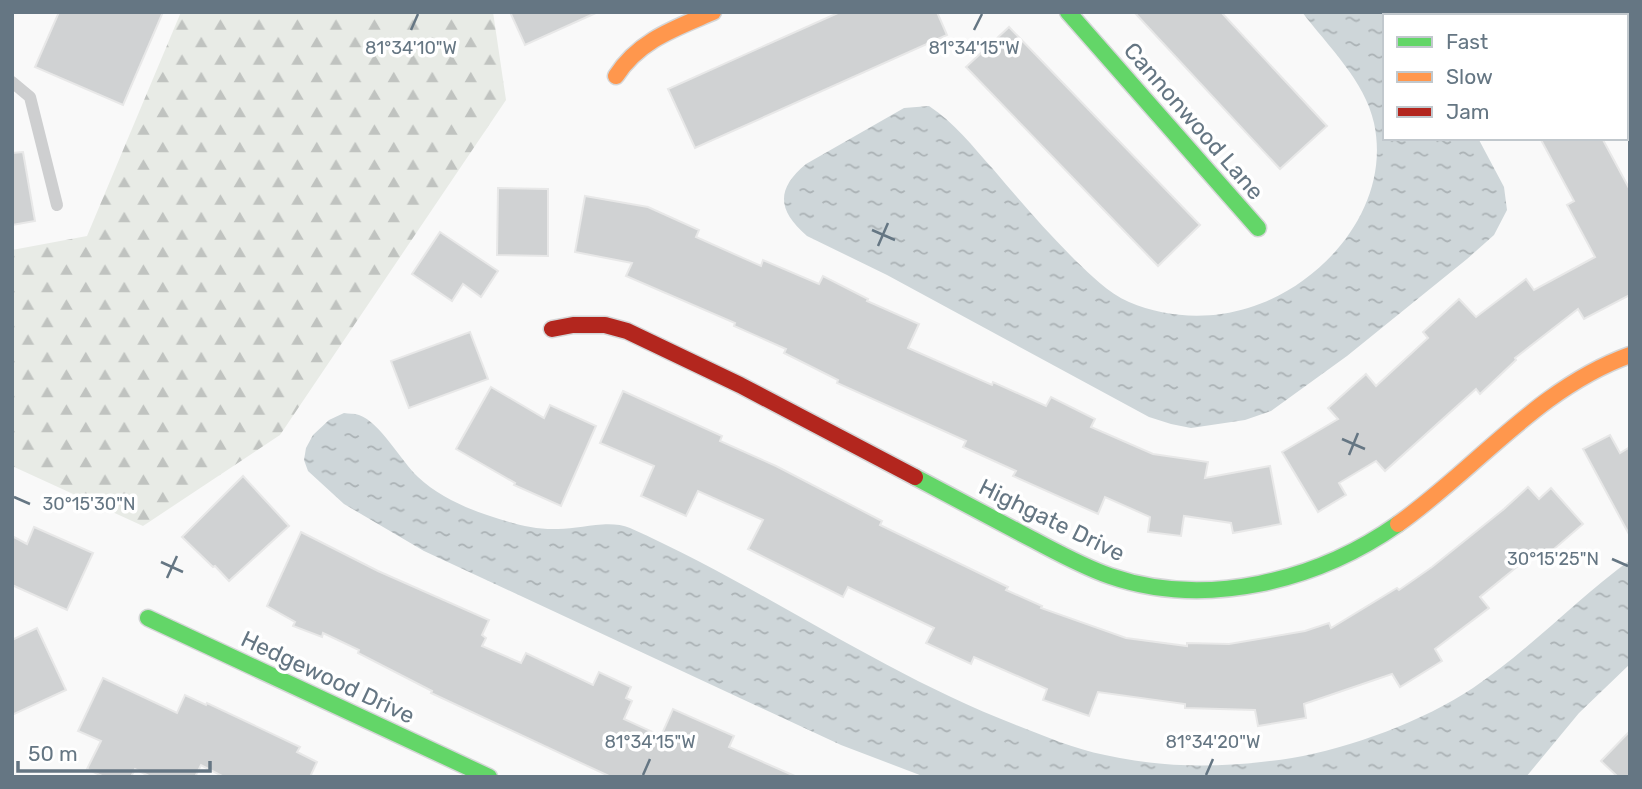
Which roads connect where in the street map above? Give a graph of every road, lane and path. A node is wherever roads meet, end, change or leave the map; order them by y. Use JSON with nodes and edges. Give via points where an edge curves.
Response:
{"nodes":[{"id":1,"x":713,"y":12,"type":"edge"},
{"id":2,"x":1068,"y":12,"type":"edge"},
{"id":3,"x":616,"y":76,"type":"dead end"},
{"id":4,"x":12,"y":82,"type":"edge"},
{"id":5,"x":57,"y":205,"type":"dead end"},
{"id":6,"x":1258,"y":228,"type":"dead end"},
{"id":7,"x":552,"y":330,"type":"dead end"},
{"id":8,"x":1630,"y":355,"type":"edge"},
{"id":9,"x":148,"y":618,"type":"dead end"},
{"id":10,"x":489,"y":777,"type":"edge"}],
"edges":[{"from":1,"to":3,"type":"street","via":[[645,43],[623,62]]},
{"from":2,"to":6,"type":"street","name":"Cannonwood Lane"},
{"from":4,"to":5,"type":"lane","via":[[30,97]]},
{"from":7,"to":8,"type":"street","name":"Highgate Drive","via":[[605,325],[627,331],[740,385],[1084,566],[1121,580],[1200,591],[1293,576],[1369,544],[1543,404]]},
{"from":9,"to":10,"type":"street","name":"Hedgewood Drive"}]}
